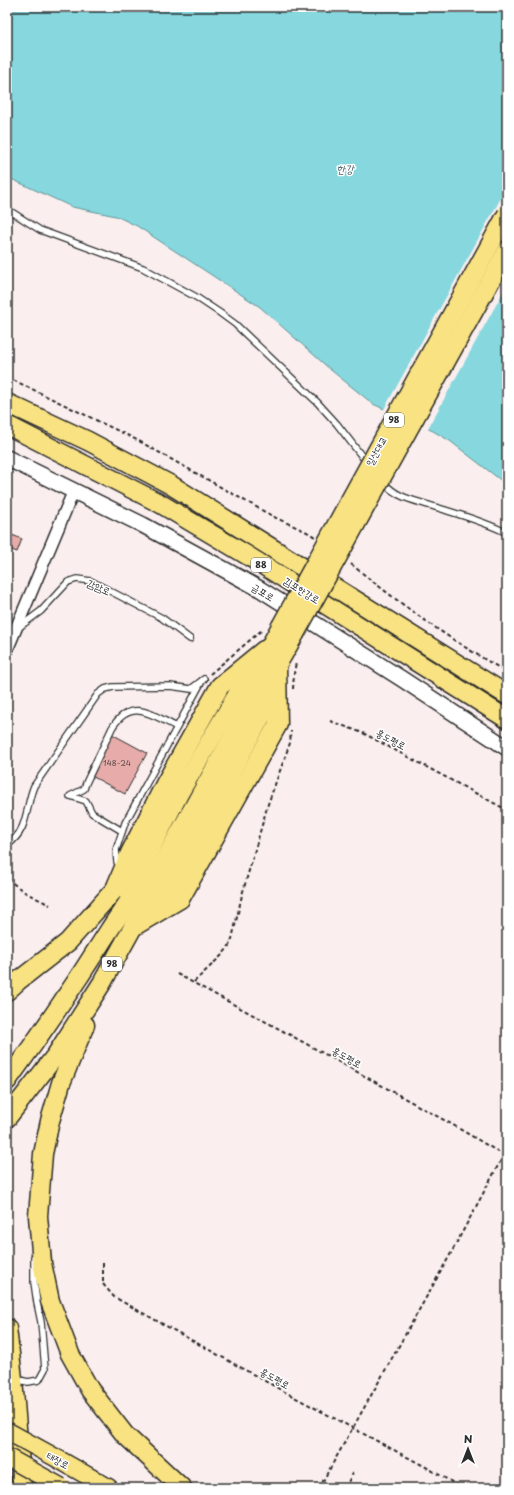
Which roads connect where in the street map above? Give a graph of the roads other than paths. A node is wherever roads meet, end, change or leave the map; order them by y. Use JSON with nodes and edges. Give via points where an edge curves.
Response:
{"nodes":[{"id":1,"x":7,"y":210,"type":"edge"},
{"id":2,"x":507,"y":214,"type":"edge"},
{"id":3,"x":507,"y":251,"type":"edge"},
{"id":4,"x":7,"y":403,"type":"edge"},
{"id":5,"x":7,"y":425,"type":"edge"},
{"id":6,"x":7,"y":458,"type":"edge"},
{"id":7,"x":74,"y":490,"type":"junction"},
{"id":8,"x":507,"y":533,"type":"edge"},
{"id":9,"x":15,"y":630,"type":"junction"},
{"id":10,"x":278,"y":633,"type":"junction"},
{"id":11,"x":190,"y":639,"type":"dead end"},
{"id":12,"x":7,"y":650,"type":"edge"},
{"id":13,"x":277,"y":665,"type":"junction"},
{"id":14,"x":507,"y":695,"type":"edge"},
{"id":15,"x":507,"y":719,"type":"edge"},
{"id":16,"x":176,"y":727,"type":"junction"},
{"id":17,"x":507,"y":748,"type":"edge"},
{"id":18,"x":122,"y":831,"type":"junction"},
{"id":19,"x":7,"y":845,"type":"edge"},
{"id":20,"x":116,"y":862,"type":"junction"},
{"id":21,"x":115,"y":889,"type":"junction"},
{"id":22,"x":115,"y":921,"type":"junction"},
{"id":23,"x":133,"y":928,"type":"junction"},
{"id":24,"x":102,"y":983,"type":"junction"},
{"id":25,"x":7,"y":991,"type":"edge"},
{"id":26,"x":7,"y":1082,"type":"edge"},
{"id":27,"x":7,"y":1118,"type":"edge"},
{"id":28,"x":39,"y":1209,"type":"junction"},
{"id":29,"x":8,"y":1336,"type":"edge"},
{"id":30,"x":10,"y":1375,"type":"edge"},
{"id":31,"x":7,"y":1431,"type":"edge"},
{"id":32,"x":7,"y":1457,"type":"edge"},
{"id":33,"x":22,"y":1488,"type":"edge"},
{"id":34,"x":62,"y":1488,"type":"edge"},
{"id":35,"x":109,"y":1488,"type":"edge"},
{"id":36,"x":182,"y":1488,"type":"edge"}],
"edges":[{"from":1,"to":8,"type":"lane","via":[[40,230],[143,268],[202,301],[235,324],[317,402],[390,490],[405,498],[476,520]]},
{"from":2,"to":10,"type":"highway","name":"일산대교","number":"98","bridge":true},
{"from":3,"to":10,"type":"highway","name":"일산대교","number":"98","bridge":true},
{"from":4,"to":14,"type":"highway","name":"김포한강로","number":"88","via":[[88,441],[171,486]]},
{"from":5,"to":15,"type":"highway","name":"김포한강로","number":"88","via":[[161,504]]},
{"from":6,"to":7,"type":"main road","name":"금포로"},
{"from":7,"to":9,"type":"street"},
{"from":7,"to":17,"type":"main road","name":"금포로","via":[[260,589]]},
{"from":9,"to":11,"type":"lane","name":"감암로","via":[[41,611],[68,582],[77,579],[91,581],[162,618]]},
{"from":9,"to":12,"type":"street"},
{"from":10,"to":13,"type":"highway","number":"98"},
{"from":10,"to":20,"type":"highway","via":[[211,684],[156,780]]},
{"from":10,"to":21,"type":"highway","via":[[220,686],[165,784]]},
{"from":10,"to":22,"type":"highway","number":"98","via":[[133,897]]},
{"from":13,"to":23,"type":"highway","number":"98","via":[[247,711],[141,903]]},
{"from":13,"to":23,"type":"highway","via":[[278,724],[180,899]]},
{"from":16,"to":18,"type":"lane"},
{"from":16,"to":18,"type":"lane","via":[[142,710],[122,716],[112,728],[84,789],[70,796],[86,801],[92,813]]},
{"from":16,"to":19,"type":"lane","via":[[204,679],[191,689],[170,686],[105,689],[98,694],[34,786],[22,828]]},
{"from":18,"to":20,"type":"lane","via":[[116,850]]},
{"from":20,"to":21,"type":"highway"},
{"from":21,"to":22,"type":"highway"},
{"from":21,"to":25,"type":"highway","via":[[68,942]]},
{"from":22,"to":26,"type":"highway","number":"98"},
{"from":23,"to":24,"type":"highway","number":"98"},
{"from":24,"to":27,"type":"highway","number":"98","via":[[56,1055]]},
{"from":24,"to":28,"type":"highway","via":[[61,1083],[50,1121],[43,1154]]},
{"from":28,"to":30,"type":"lane","via":[[33,1264],[45,1369],[39,1380],[28,1382]]},
{"from":28,"to":36,"type":"highway","via":[[42,1263],[50,1301],[70,1354],[90,1390],[124,1435]]},
{"from":29,"to":30,"type":"highway"},
{"from":30,"to":33,"type":"highway"},
{"from":31,"to":35,"type":"main road","name":"태장로","bridge":true},
{"from":32,"to":34,"type":"main road","bridge":true}]}
